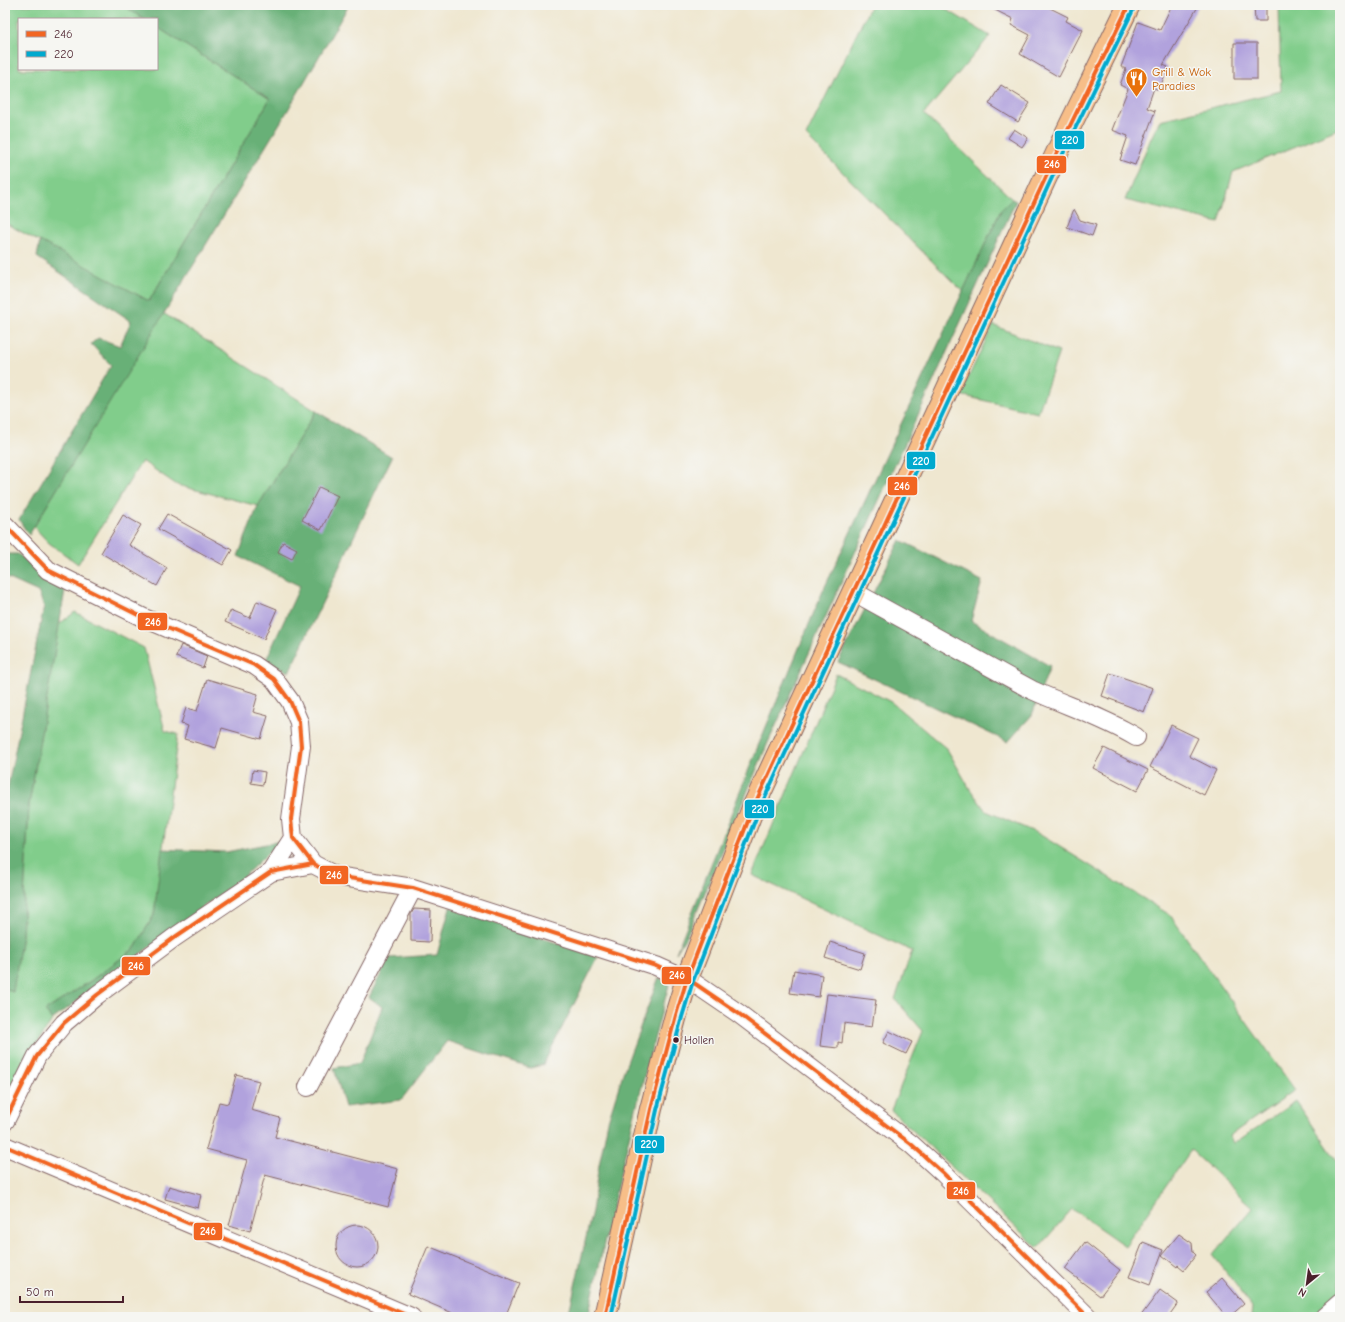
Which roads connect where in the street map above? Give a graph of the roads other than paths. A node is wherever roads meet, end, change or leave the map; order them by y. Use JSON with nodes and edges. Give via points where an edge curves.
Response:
{"nodes":[{"id":1,"x":1129,"y":5,"type":"edge"},
{"id":2,"x":5,"y":525,"type":"edge"},
{"id":3,"x":854,"y":592,"type":"junction"},
{"id":4,"x":1136,"y":737,"type":"dead end"},
{"id":5,"x":293,"y":838,"type":"junction"},
{"id":6,"x":313,"y":864,"type":"junction"},
{"id":7,"x":271,"y":872,"type":"junction"},
{"id":8,"x":413,"y":888,"type":"junction"},
{"id":9,"x":686,"y":979,"type":"junction"},
{"id":10,"x":308,"y":1087,"type":"dead end"},
{"id":11,"x":5,"y":1122,"type":"edge"},
{"id":12,"x":5,"y":1146,"type":"edge"},
{"id":13,"x":1340,"y":1303,"type":"edge"},
{"id":14,"x":411,"y":1317,"type":"edge"},
{"id":15,"x":604,"y":1317,"type":"edge"},
{"id":16,"x":1088,"y":1317,"type":"edge"},
{"id":17,"x":1324,"y":1317,"type":"edge"}],
"edges":[{"from":1,"to":3,"type":"main road","via":[[1060,145]]},
{"from":2,"to":5,"type":"street","via":[[48,570],[144,618],[254,665],[274,679],[290,701],[299,722],[301,746],[292,819]]},
{"from":3,"to":4,"type":"street","via":[[1032,690],[1114,723]]},
{"from":3,"to":9,"type":"main road","via":[[753,808]]},
{"from":5,"to":6,"type":"street"},
{"from":5,"to":7,"type":"street"},
{"from":6,"to":7,"type":"street"},
{"from":6,"to":8,"type":"street","via":[[336,876]]},
{"from":7,"to":11,"type":"street","via":[[175,937],[64,1023],[37,1056]]},
{"from":8,"to":9,"type":"street","via":[[656,966]]},
{"from":8,"to":10,"type":"street"},
{"from":9,"to":15,"type":"main road","via":[[651,1109]]},
{"from":9,"to":16,"type":"street","via":[[738,1013],[911,1144]]},
{"from":12,"to":14,"type":"street"},
{"from":13,"to":17,"type":"street"}]}
